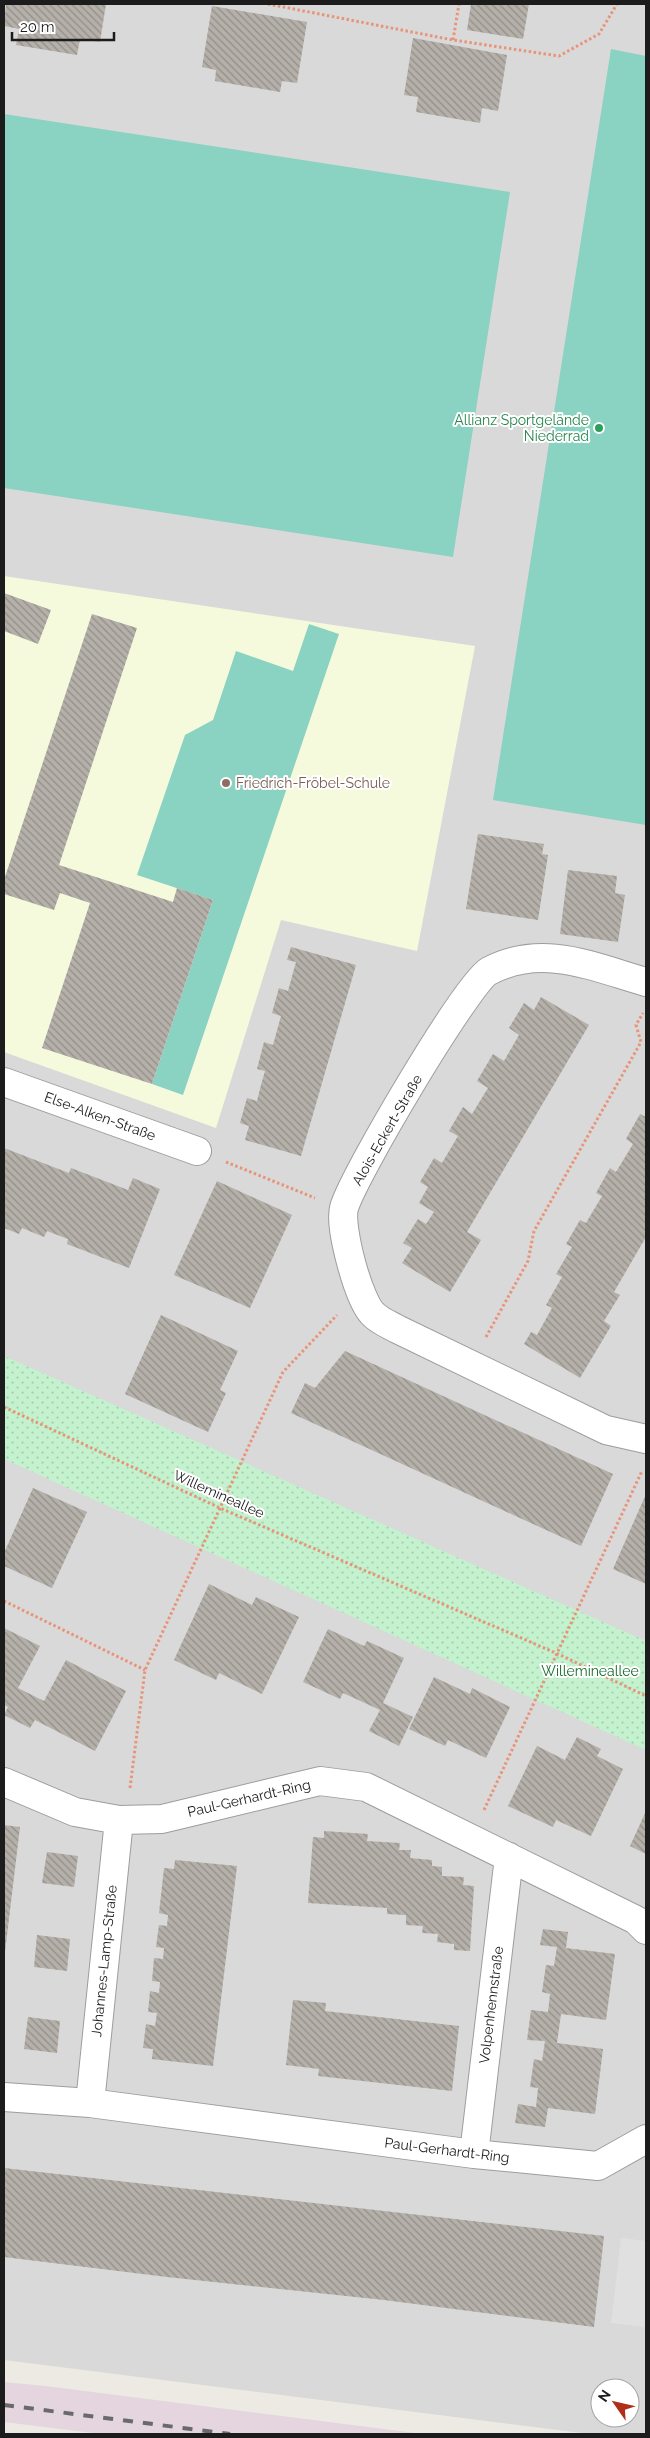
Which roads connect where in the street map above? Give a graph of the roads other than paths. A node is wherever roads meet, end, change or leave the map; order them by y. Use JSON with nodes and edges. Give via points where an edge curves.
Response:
{"nodes":[{"id":1,"x":646,"y":982,"type":"edge"},
{"id":2,"x":4,"y":1082,"type":"edge"},
{"id":3,"x":197,"y":1151,"type":"road end"},
{"id":4,"x":646,"y":1439,"type":"edge"},
{"id":5,"x":4,"y":1782,"type":"edge"},
{"id":6,"x":119,"y":1820,"type":"junction"},
{"id":7,"x":509,"y":1856,"type":"junction"},
{"id":8,"x":646,"y":1930,"type":"edge"},
{"id":9,"x":4,"y":2097,"type":"edge"},
{"id":10,"x":90,"y":2103,"type":"junction"},
{"id":11,"x":646,"y":2139,"type":"edge"},
{"id":12,"x":474,"y":2154,"type":"junction"}],
"edges":[{"from":1,"to":4,"type":"street","name":"Alois-Eckert-Straße","via":[[562,957],[526,958],[488,972],[456,1012],[364,1164],[343,1210],[349,1254],[360,1292],[373,1315],[606,1430]]},
{"from":2,"to":3,"type":"street","name":"Else-Alken-Straße"},
{"from":5,"to":6,"type":"street","name":"Paul-Gerhardt-Ring","via":[[75,1812]]},
{"from":6,"to":7,"type":"street","name":"Paul-Gerhardt-Ring","via":[[162,1819],[320,1781],[366,1787],[470,1840]]},
{"from":6,"to":10,"type":"street","name":"Johannes-Lamp-Straße"},
{"from":7,"to":8,"type":"street","name":"Paul-Gerhardt-Ring","via":[[636,1920]]},
{"from":7,"to":12,"type":"street","name":"Volpenhennstraße"},
{"from":9,"to":10,"type":"street","name":"Paul-Gerhardt-Ring"},
{"from":10,"to":12,"type":"street","name":"Paul-Gerhardt-Ring"},
{"from":11,"to":12,"type":"street","name":"Paul-Gerhardt-Ring","via":[[598,2166]]}]}
